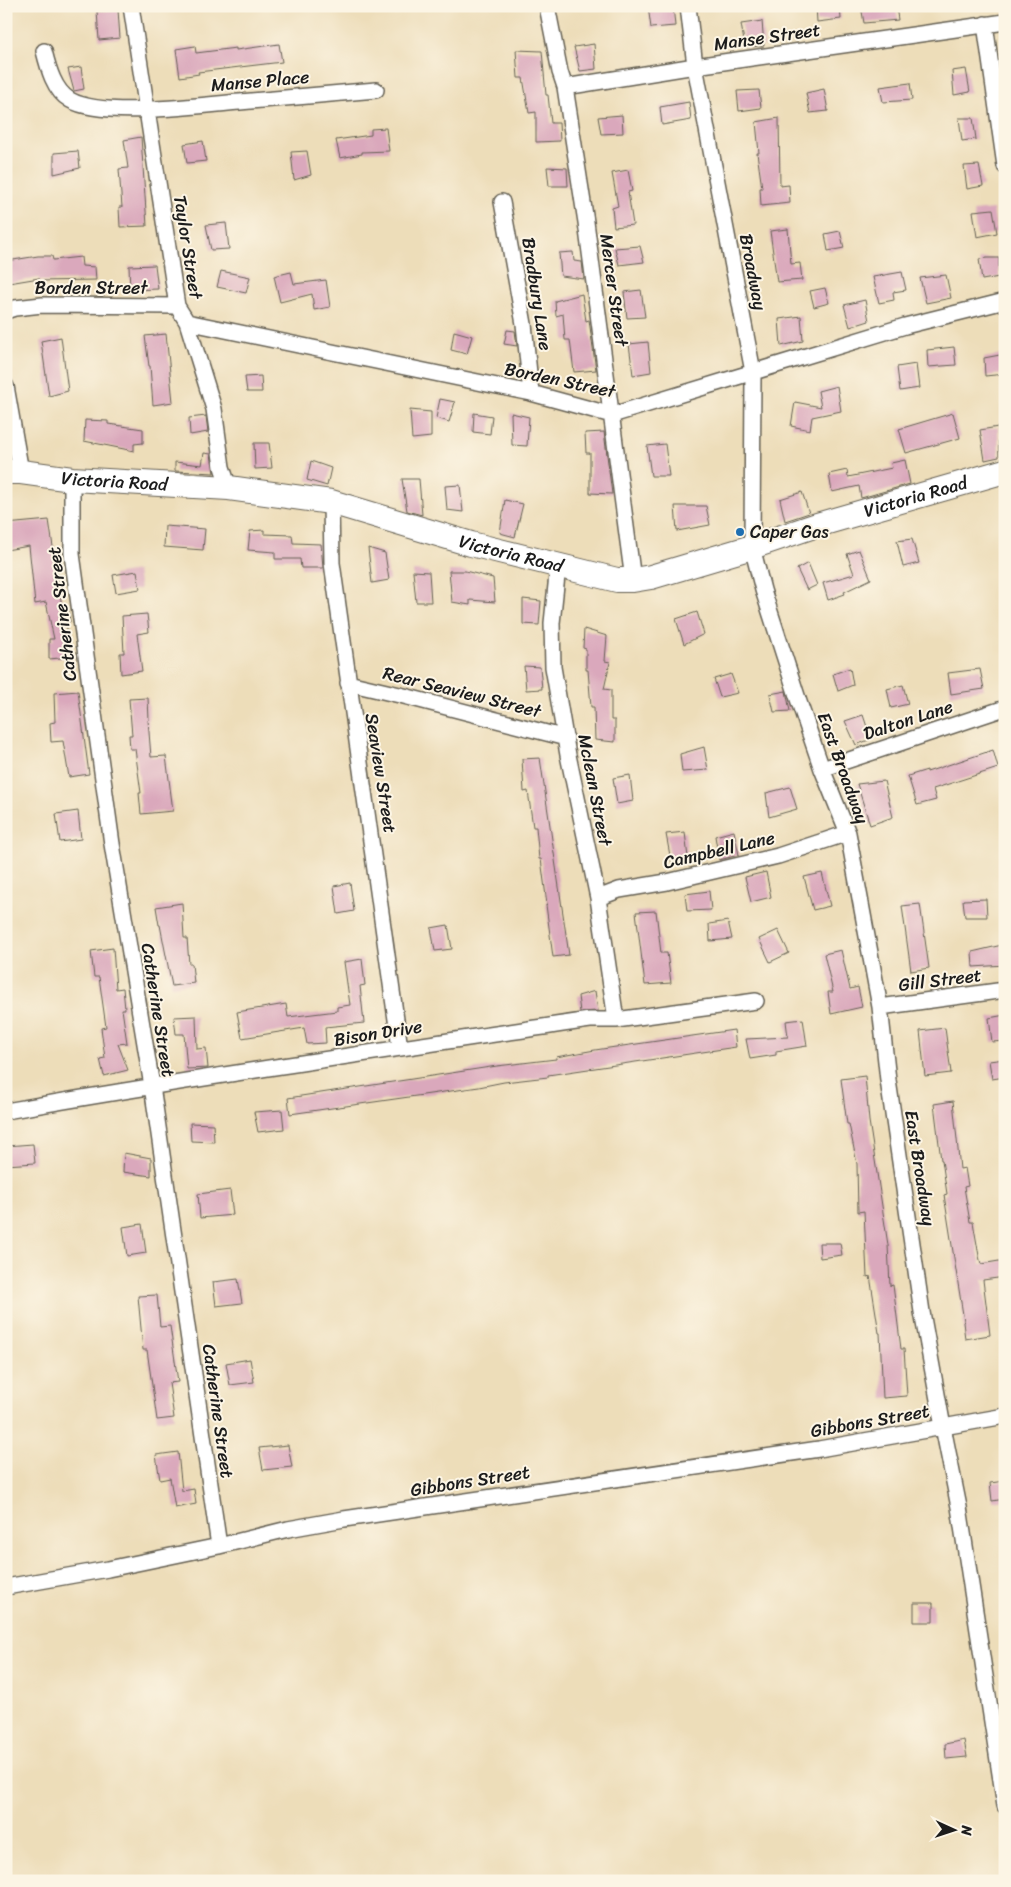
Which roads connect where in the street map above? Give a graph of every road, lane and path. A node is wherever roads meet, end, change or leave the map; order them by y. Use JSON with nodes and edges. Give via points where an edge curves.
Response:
{"nodes":[{"id":1,"x":131,"y":6,"type":"edge"},
{"id":2,"x":547,"y":6,"type":"edge"},
{"id":3,"x":688,"y":6,"type":"edge"},
{"id":4,"x":1005,"y":22,"type":"edge"},
{"id":5,"x":985,"y":24,"type":"junction"},
{"id":6,"x":44,"y":51,"type":"dead end"},
{"id":7,"x":695,"y":66,"type":"junction"},
{"id":8,"x":565,"y":87,"type":"junction"},
{"id":9,"x":376,"y":90,"type":"dead end"},
{"id":10,"x":148,"y":110,"type":"junction"},
{"id":11,"x":1005,"y":166,"type":"edge"},
{"id":12,"x":502,"y":202,"type":"dead end"},
{"id":13,"x":1005,"y":301,"type":"edge"},
{"id":14,"x":177,"y":306,"type":"junction"},
{"id":15,"x":6,"y":311,"type":"edge"},
{"id":16,"x":187,"y":322,"type":"junction"},
{"id":17,"x":753,"y":372,"type":"junction"},
{"id":18,"x":6,"y":386,"type":"edge"},
{"id":19,"x":532,"y":393,"type":"junction"},
{"id":20,"x":612,"y":415,"type":"junction"},
{"id":21,"x":1005,"y":471,"type":"edge"},
{"id":22,"x":14,"y":472,"type":"edge"},
{"id":23,"x":72,"y":479,"type":"junction"},
{"id":24,"x":229,"y":488,"type":"junction"},
{"id":25,"x":331,"y":502,"type":"junction"},
{"id":26,"x":752,"y":547,"type":"junction"},
{"id":27,"x":558,"y":566,"type":"junction"},
{"id":28,"x":634,"y":580,"type":"junction"},
{"id":29,"x":348,"y":683,"type":"junction"},
{"id":30,"x":1005,"y":708,"type":"edge"},
{"id":31,"x":566,"y":738,"type":"junction"},
{"id":32,"x":822,"y":768,"type":"junction"},
{"id":33,"x":848,"y":833,"type":"junction"},
{"id":34,"x":598,"y":898,"type":"junction"},
{"id":35,"x":1005,"y":990,"type":"edge"},
{"id":36,"x":756,"y":1000,"type":"dead end"},
{"id":37,"x":880,"y":1007,"type":"junction"},
{"id":38,"x":616,"y":1020,"type":"junction"},
{"id":39,"x":400,"y":1048,"type":"junction"},
{"id":40,"x":152,"y":1086,"type":"junction"},
{"id":41,"x":6,"y":1111,"type":"edge"},
{"id":42,"x":1005,"y":1416,"type":"edge"},
{"id":43,"x":943,"y":1427,"type":"junction"},
{"id":44,"x":219,"y":1546,"type":"junction"},
{"id":45,"x":6,"y":1587,"type":"edge"},
{"id":46,"x":1005,"y":1806,"type":"edge"}],
"edges":[{"from":1,"to":10,"type":"street","name":"Taylor Street"},
{"from":2,"to":8,"type":"street","name":"Mercer Street"},
{"from":3,"to":7,"type":"street","name":"Broadway"},
{"from":4,"to":5,"type":"street","name":"Manse Street"},
{"from":5,"to":7,"type":"street","name":"Manse Street"},
{"from":5,"to":11,"type":"street"},
{"from":6,"to":10,"type":"street","name":"Manse Place","via":[[57,87],[71,101],[105,108]]},
{"from":7,"to":8,"type":"street","name":"Manse Street"},
{"from":7,"to":17,"type":"street","name":"Broadway"},
{"from":8,"to":20,"type":"street","name":"Mercer Street"},
{"from":9,"to":10,"type":"street","name":"Manse Place"},
{"from":10,"to":14,"type":"street","name":"Taylor Street"},
{"from":12,"to":19,"type":"street","name":"Bradbury Lane","via":[[524,324]]},
{"from":13,"to":17,"type":"street","name":"Borden Street","via":[[905,326]]},
{"from":14,"to":15,"type":"street","name":"Borden Street","via":[[42,306]]},
{"from":14,"to":16,"type":"street","name":"Taylor Street"},
{"from":16,"to":19,"type":"street","name":"Borden Street"},
{"from":16,"to":24,"type":"street","name":"Taylor Street","via":[[214,409],[222,468]]},
{"from":17,"to":20,"type":"street","name":"Borden Street"},
{"from":17,"to":26,"type":"street","name":"Broadway"},
{"from":18,"to":22,"type":"street"},
{"from":19,"to":20,"type":"street","name":"Borden Street"},
{"from":20,"to":28,"type":"street","name":"Mercer Street"},
{"from":21,"to":26,"type":"main road","name":"Victoria Road"},
{"from":22,"to":23,"type":"main road","name":"Victoria Road"},
{"from":23,"to":24,"type":"main road","name":"Victoria Road"},
{"from":23,"to":40,"type":"street","name":"Catherine Street","via":[[72,554],[112,844]]},
{"from":24,"to":25,"type":"main road","name":"Victoria Road"},
{"from":25,"to":27,"type":"main road","name":"Victoria Road"},
{"from":25,"to":29,"type":"street","name":"Seaview Street","via":[[331,551]]},
{"from":26,"to":28,"type":"main road","name":"Victoria Road"},
{"from":26,"to":32,"type":"street","name":"East Broadway"},
{"from":27,"to":28,"type":"main road","name":"Victoria Road","via":[[617,580]]},
{"from":27,"to":31,"type":"street","name":"Mclean Street","via":[[552,623],[553,667]]},
{"from":29,"to":31,"type":"street","name":"Rear Seaview Street"},
{"from":29,"to":39,"type":"street","name":"Seaview Street"},
{"from":30,"to":32,"type":"street","name":"Dalton Lane"},
{"from":31,"to":34,"type":"street","name":"Mclean Street"},
{"from":32,"to":33,"type":"street","name":"East Broadway"},
{"from":33,"to":34,"type":"street","name":"Campbell Lane","via":[[778,856],[619,890]]},
{"from":33,"to":37,"type":"street","name":"East Broadway"},
{"from":34,"to":38,"type":"street","name":"Mclean Street"},
{"from":35,"to":37,"type":"street","name":"Gill Street"},
{"from":36,"to":38,"type":"street","name":"Bison Drive"},
{"from":37,"to":43,"type":"street","name":"East Broadway","via":[[921,1302]]},
{"from":38,"to":39,"type":"street","name":"Bison Drive","via":[[590,1020]]},
{"from":39,"to":40,"type":"street","name":"Bison Drive"},
{"from":40,"to":41,"type":"street","name":"Bison Drive"},
{"from":40,"to":44,"type":"street","name":"Catherine Street"},
{"from":42,"to":43,"type":"street","name":"Gibbons Street"},
{"from":43,"to":44,"type":"street","name":"Gibbons Street","via":[[819,1450],[344,1519]]},
{"from":43,"to":46,"type":"street","name":"East Broadway","via":[[959,1507]]},
{"from":44,"to":45,"type":"street","name":"Gibbons Street"}]}
